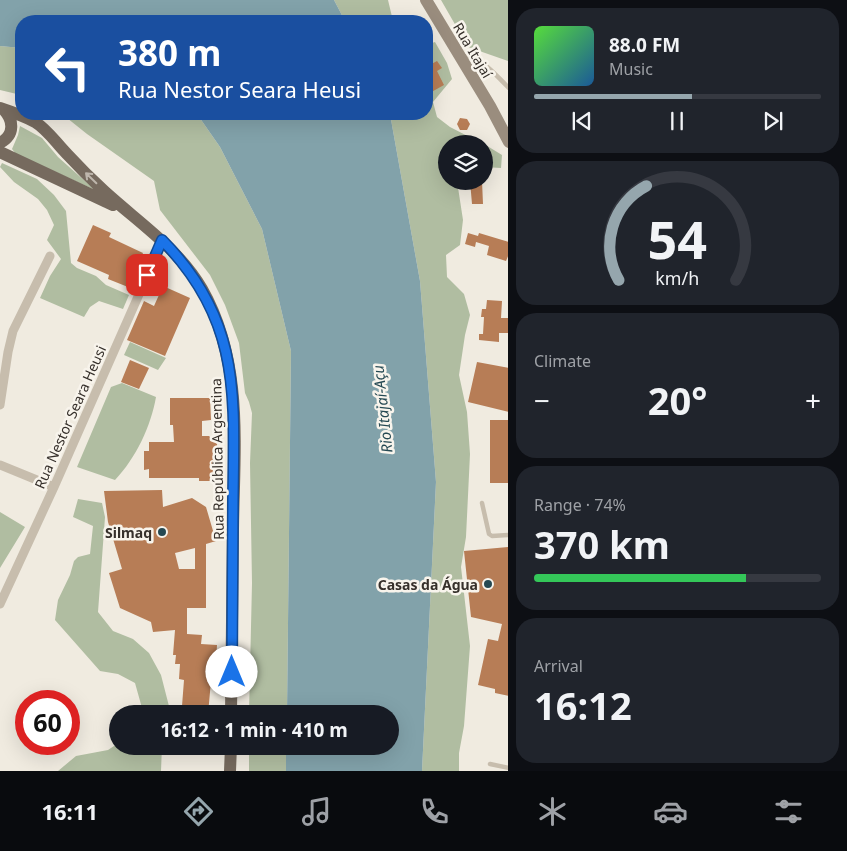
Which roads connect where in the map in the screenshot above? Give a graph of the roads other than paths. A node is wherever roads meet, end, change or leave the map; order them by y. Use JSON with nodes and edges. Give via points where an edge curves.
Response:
{"nodes":[{"id":1,"x":426,"y":0,"type":"edge"},
{"id":2,"x":460,"y":56,"type":"junction"},
{"id":3,"x":508,"y":88,"type":"edge"},
{"id":4,"x":2,"y":109,"type":"edge"},
{"id":5,"x":15,"y":114,"type":"edge"},
{"id":6,"x":30,"y":120,"type":"edge"},
{"id":7,"x":508,"y":142,"type":"edge"},
{"id":8,"x":0,"y":143,"type":"edge"},
{"id":9,"x":0,"y":152,"type":"edge"},
{"id":10,"x":127,"y":211,"type":"junction"},
{"id":11,"x":162,"y":240,"type":"junction"},
{"id":12,"x":50,"y":256,"type":"dead end"},
{"id":13,"x":0,"y":405,"type":"edge"},
{"id":14,"x":0,"y":465,"type":"edge"},
{"id":15,"x":54,"y":488,"type":"junction"},
{"id":16,"x":482,"y":503,"type":"dead end"},
{"id":17,"x":508,"y":535,"type":"edge"},
{"id":18,"x":0,"y":604,"type":"edge"},
{"id":19,"x":232,"y":705,"type":"edge"},
{"id":20,"x":231,"y":755,"type":"edge"},
{"id":21,"x":490,"y":764,"type":"dead end"},
{"id":22,"x":508,"y":768,"type":"edge"},
{"id":23,"x":230,"y":771,"type":"edge"}],
"edges":[{"from":1,"to":2,"type":"main road","name":"Rua Itajaí"},
{"from":2,"to":3,"type":"lane","via":[[468,56],[486,65]]},
{"from":2,"to":7,"type":"main road","name":"Rua Itajaí"},
{"from":5,"to":4,"type":"main road","name":"Rua República Argentina","one_way":true},
{"from":4,"to":8,"type":"main road","via":[[11,120],[11,126],[6,139]]},
{"from":10,"to":6,"type":"main road","name":"Rua República Argentina","one_way":true,"via":[[86,174],[44,128]]},
{"from":9,"to":10,"type":"main road","name":"Rua República Argentina"},
{"from":10,"to":11,"type":"main road","name":"Rua República Argentina"},
{"from":11,"to":15,"type":"street","name":"Rua Nestor Seara Heusi"},
{"from":11,"to":19,"type":"main road","name":"Rua República Argentina","via":[[179,257],[210,304],[229,360],[234,419]]},
{"from":12,"to":13,"type":"street","via":[[13,331]]},
{"from":14,"to":15,"type":"street"},
{"from":15,"to":18,"type":"street","name":"Rua Nestor Seara Heusi"},
{"from":16,"to":17,"type":"lane","via":[[489,534]]},
{"from":20,"to":23,"type":"main road"},
{"from":21,"to":22,"type":"lane"}]}
